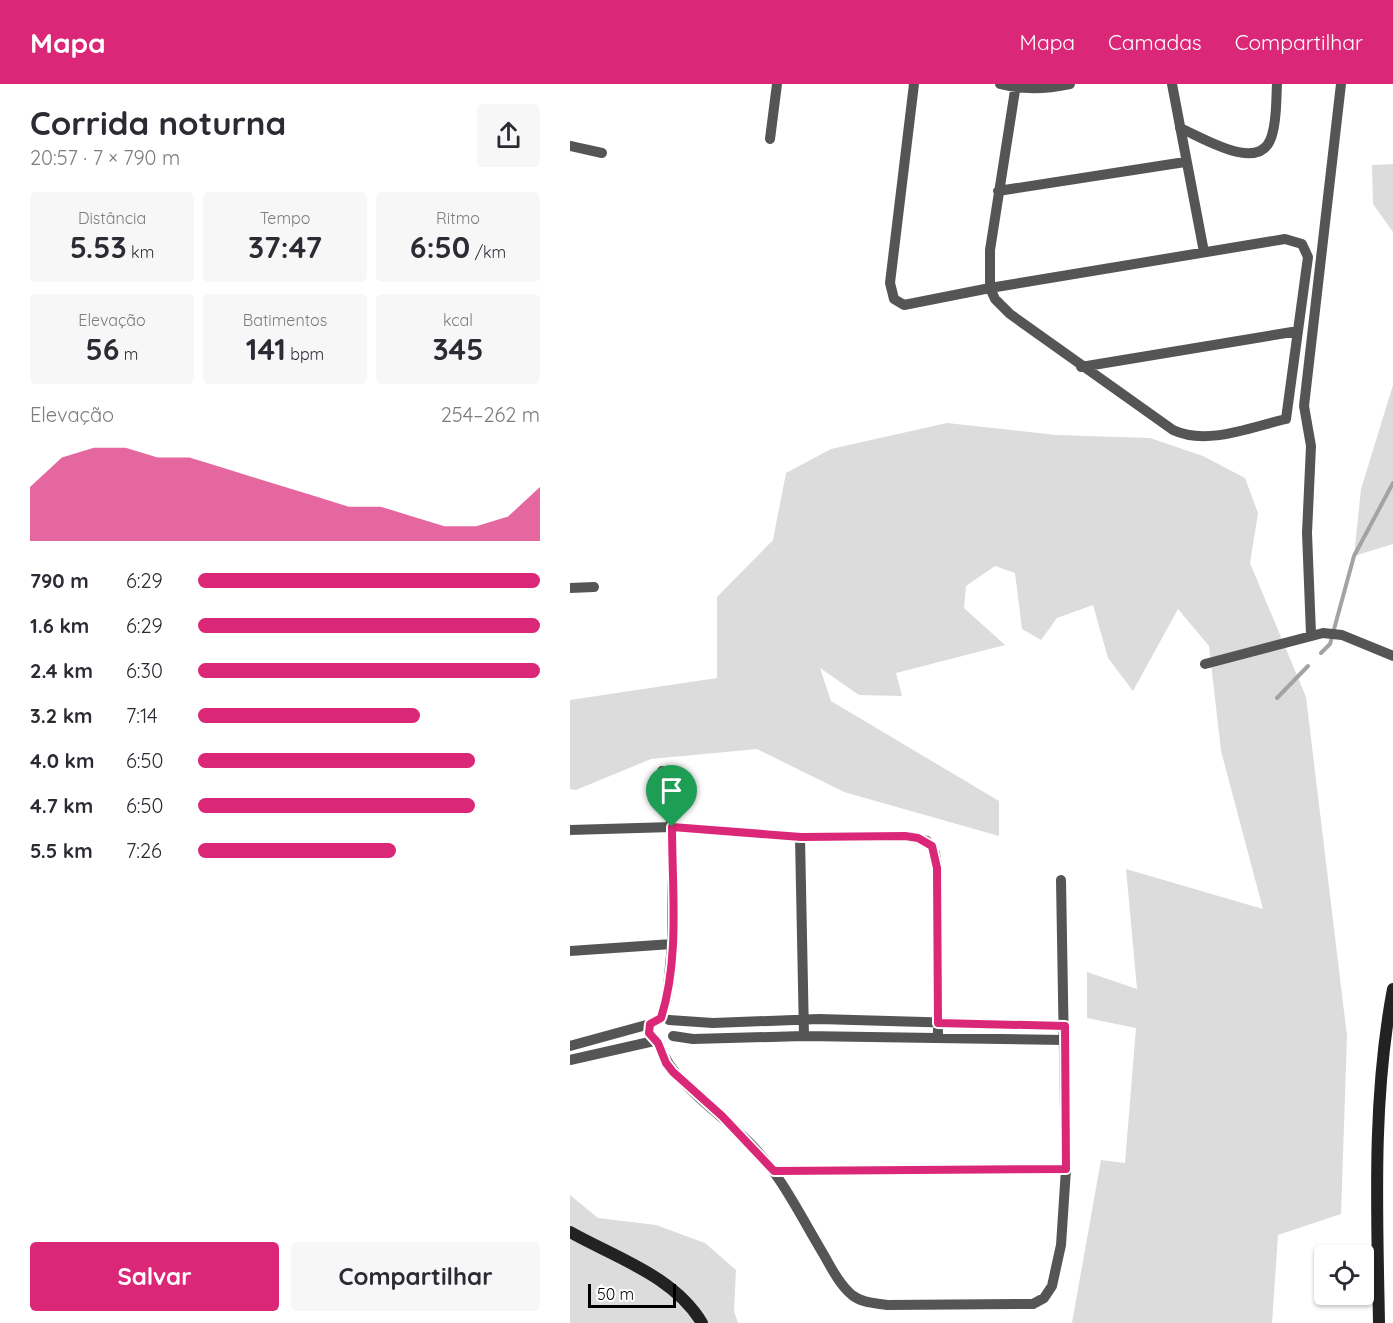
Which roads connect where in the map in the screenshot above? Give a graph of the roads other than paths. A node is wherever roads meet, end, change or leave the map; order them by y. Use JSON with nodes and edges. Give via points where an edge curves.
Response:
{"nodes":[{"id":1,"x":777,"y":84,"type":"edge"},
{"id":2,"x":914,"y":84,"type":"edge"},
{"id":3,"x":1000,"y":84,"type":"edge"},
{"id":4,"x":1070,"y":84,"type":"edge"},
{"id":5,"x":1172,"y":84,"type":"edge"},
{"id":6,"x":1276,"y":84,"type":"edge"},
{"id":7,"x":1341,"y":84,"type":"edge"},
{"id":8,"x":1016,"y":86,"type":"edge"},
{"id":9,"x":1180,"y":128,"type":"junction"},
{"id":10,"x":770,"y":139,"type":"dead end"},
{"id":11,"x":570,"y":146,"type":"edge"},
{"id":12,"x":602,"y":153,"type":"dead end"},
{"id":13,"x":1185,"y":162,"type":"junction"},
{"id":14,"x":998,"y":191,"type":"junction"},
{"id":15,"x":1203,"y":252,"type":"junction"},
{"id":16,"x":990,"y":288,"type":"junction"},
{"id":17,"x":1298,"y":331,"type":"junction"},
{"id":18,"x":1081,"y":367,"type":"junction"},
{"id":19,"x":1305,"y":416,"type":"junction"},
{"id":20,"x":1286,"y":419,"type":"junction"},
{"id":21,"x":594,"y":587,"type":"dead end"},
{"id":22,"x":570,"y":588,"type":"edge"},
{"id":23,"x":1311,"y":634,"type":"junction"},
{"id":24,"x":1393,"y":656,"type":"edge"},
{"id":25,"x":1205,"y":664,"type":"dead end"},
{"id":26,"x":662,"y":771,"type":"dead end"},
{"id":27,"x":672,"y":827,"type":"junction"},
{"id":28,"x":570,"y":830,"type":"edge"},
{"id":29,"x":801,"y":837,"type":"junction"},
{"id":30,"x":1061,"y":880,"type":"dead end"},
{"id":31,"x":672,"y":944,"type":"junction"},
{"id":32,"x":570,"y":951,"type":"edge"},
{"id":33,"x":1393,"y":989,"type":"edge"},
{"id":34,"x":665,"y":1019,"type":"junction"},
{"id":35,"x":803,"y":1020,"type":"junction"},
{"id":36,"x":938,"y":1023,"type":"junction"},
{"id":37,"x":650,"y":1024,"type":"junction"},
{"id":38,"x":1065,"y":1026,"type":"junction"},
{"id":39,"x":673,"y":1036,"type":"junction"},
{"id":40,"x":804,"y":1036,"type":"junction"},
{"id":41,"x":938,"y":1037,"type":"junction"},
{"id":42,"x":1065,"y":1040,"type":"junction"},
{"id":43,"x":656,"y":1042,"type":"junction"},
{"id":44,"x":570,"y":1046,"type":"edge"},
{"id":45,"x":570,"y":1060,"type":"edge"},
{"id":46,"x":1066,"y":1169,"type":"junction"},
{"id":47,"x":774,"y":1171,"type":"junction"},
{"id":48,"x":570,"y":1232,"type":"edge"},
{"id":49,"x":702,"y":1323,"type":"edge"},
{"id":50,"x":1379,"y":1323,"type":"edge"}],
"edges":[{"from":1,"to":10,"type":"street"},
{"from":2,"to":16,"type":"street","via":[[896,218],[891,292],[898,303],[912,305]]},
{"from":3,"to":8,"type":"street"},
{"from":4,"to":8,"type":"street","via":[[1037,89]]},
{"from":5,"to":9,"type":"street"},
{"from":6,"to":9,"type":"street","via":[[1273,135],[1262,152],[1236,152]]},
{"from":7,"to":19,"type":"street"},
{"from":8,"to":14,"type":"street"},
{"from":9,"to":13,"type":"street"},
{"from":11,"to":12,"type":"street"},
{"from":13,"to":14,"type":"street"},
{"from":13,"to":15,"type":"street"},
{"from":14,"to":16,"type":"street","via":[[990,250]]},
{"from":15,"to":16,"type":"street"},
{"from":15,"to":17,"type":"street","via":[[1272,240],[1295,240],[1302,244],[1308,270]]},
{"from":16,"to":18,"type":"street","via":[[1010,314]]},
{"from":17,"to":18,"type":"street"},
{"from":17,"to":20,"type":"street"},
{"from":18,"to":20,"type":"street","via":[[1184,435],[1212,436]]},
{"from":19,"to":20,"type":"street"},
{"from":19,"to":23,"type":"street","via":[[1311,446],[1307,533]]},
{"from":21,"to":22,"type":"street"},
{"from":23,"to":24,"type":"street","via":[[1342,635]]},
{"from":23,"to":25,"type":"street"},
{"from":26,"to":27,"type":"street"},
{"from":27,"to":28,"type":"street"},
{"from":27,"to":29,"type":"street"},
{"from":27,"to":31,"type":"street"},
{"from":29,"to":35,"type":"street"},
{"from":29,"to":36,"type":"street","via":[[905,836],[932,846],[937,868]]},
{"from":30,"to":38,"type":"street"},
{"from":31,"to":32,"type":"street"},
{"from":31,"to":34,"type":"street"},
{"from":33,"to":50,"type":"street","via":[[1379,1113]]},
{"from":34,"to":35,"type":"street","via":[[713,1023]]},
{"from":34,"to":37,"type":"street"},
{"from":34,"to":39,"type":"street","via":[[674,1027]]},
{"from":35,"to":36,"type":"street"},
{"from":35,"to":40,"type":"street"},
{"from":36,"to":38,"type":"street"},
{"from":36,"to":41,"type":"street"},
{"from":37,"to":43,"type":"street","via":[[649,1033]]},
{"from":37,"to":44,"type":"street"},
{"from":38,"to":42,"type":"street"},
{"from":39,"to":40,"type":"street"},
{"from":39,"to":43,"type":"street","via":[[669,1042]]},
{"from":40,"to":41,"type":"street"},
{"from":41,"to":42,"type":"street"},
{"from":42,"to":46,"type":"street"},
{"from":43,"to":45,"type":"street"},
{"from":43,"to":47,"type":"street","via":[[673,1072]]},
{"from":46,"to":47,"type":"street"},
{"from":46,"to":47,"type":"street","via":[[1061,1245],[1052,1286],[1044,1298],[1018,1306],[887,1305],[854,1296],[837,1277]]},
{"from":48,"to":49,"type":"street","via":[[674,1289],[694,1308]]}]}
